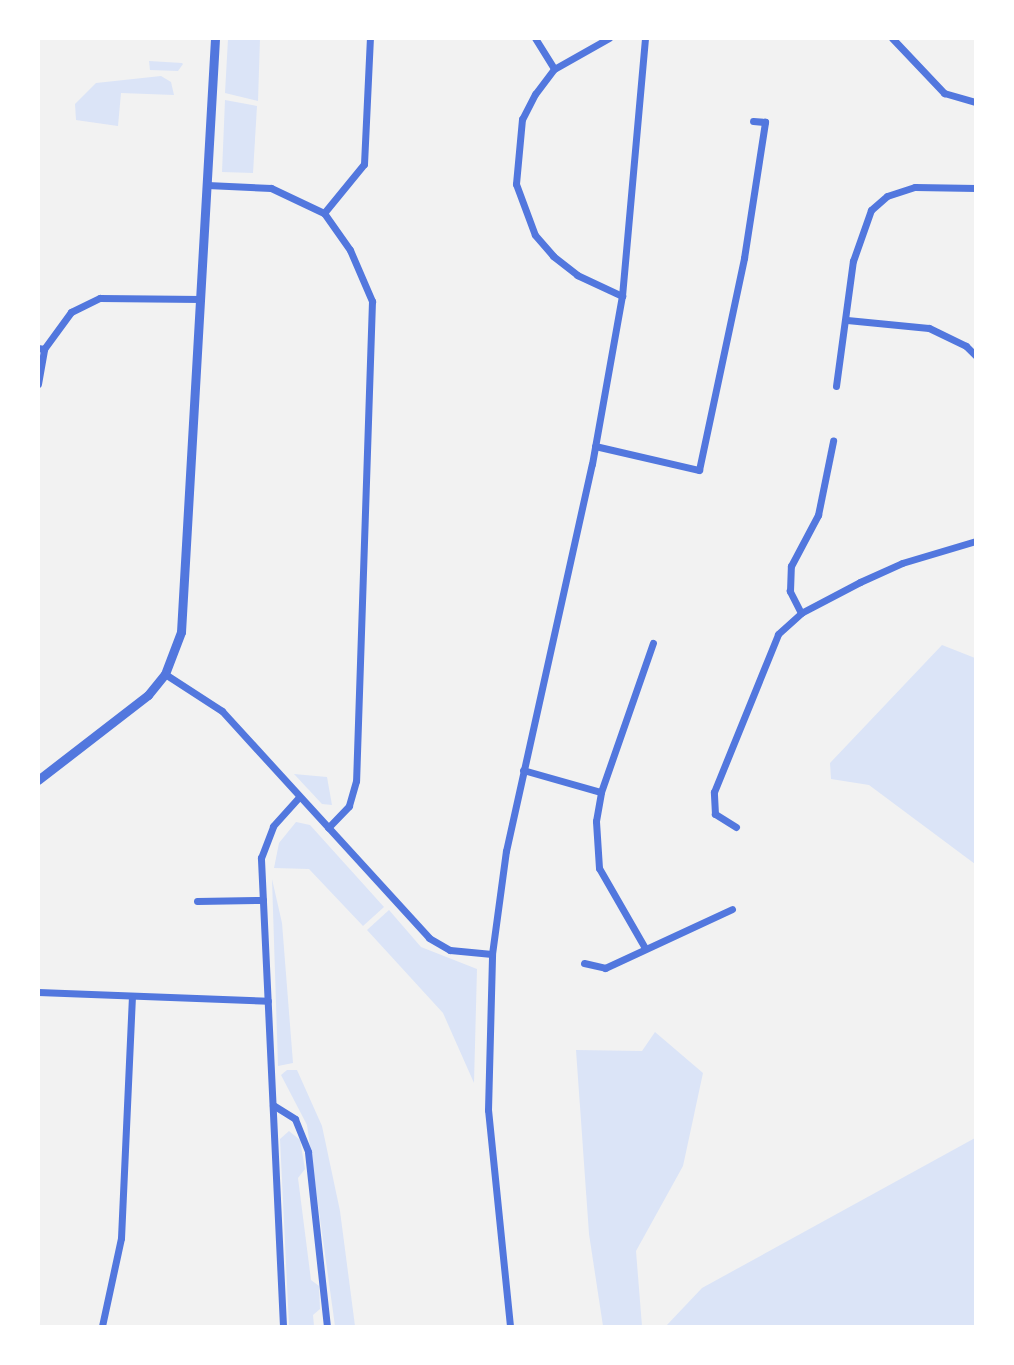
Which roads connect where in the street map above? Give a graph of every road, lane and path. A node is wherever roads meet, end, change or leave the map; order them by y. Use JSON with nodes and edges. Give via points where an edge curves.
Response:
{"nodes":[{"id":1,"x":215,"y":38,"type":"edge"},
{"id":2,"x":370,"y":38,"type":"edge"},
{"id":3,"x":535,"y":38,"type":"edge"},
{"id":4,"x":609,"y":38,"type":"edge"},
{"id":5,"x":645,"y":38,"type":"edge"},
{"id":6,"x":892,"y":38,"type":"edge"},
{"id":7,"x":554,"y":69,"type":"junction"},
{"id":8,"x":975,"y":102,"type":"edge"},
{"id":9,"x":753,"y":121,"type":"dead end"},
{"id":10,"x":207,"y":186,"type":"junction"},
{"id":11,"x":975,"y":188,"type":"edge"},
{"id":12,"x":324,"y":213,"type":"junction"},
{"id":13,"x":622,"y":296,"type":"junction"},
{"id":14,"x":201,"y":299,"type":"junction"},
{"id":15,"x":847,"y":320,"type":"junction"},
{"id":16,"x":41,"y":348,"type":"edge"},
{"id":17,"x":975,"y":356,"type":"edge"},
{"id":18,"x":38,"y":384,"type":"edge"},
{"id":19,"x":836,"y":386,"type":"dead end"},
{"id":20,"x":833,"y":441,"type":"dead end"},
{"id":21,"x":595,"y":446,"type":"junction"},
{"id":22,"x":975,"y":541,"type":"edge"},
{"id":23,"x":801,"y":613,"type":"junction"},
{"id":24,"x":653,"y":643,"type":"dead end"},
{"id":25,"x":165,"y":674,"type":"junction"},
{"id":26,"x":523,"y":770,"type":"junction"},
{"id":27,"x":39,"y":779,"type":"edge"},
{"id":28,"x":601,"y":792,"type":"junction"},
{"id":29,"x":299,"y":797,"type":"junction"},
{"id":30,"x":736,"y":827,"type":"dead end"},
{"id":31,"x":328,"y":828,"type":"junction"},
{"id":32,"x":263,"y":900,"type":"junction"},
{"id":33,"x":197,"y":901,"type":"dead end"},
{"id":34,"x":732,"y":909,"type":"dead end"},
{"id":35,"x":645,"y":948,"type":"junction"},
{"id":36,"x":492,"y":954,"type":"junction"},
{"id":37,"x":584,"y":962,"type":"dead end"},
{"id":38,"x":38,"y":992,"type":"edge"},
{"id":39,"x":132,"y":996,"type":"junction"},
{"id":40,"x":268,"y":1001,"type":"junction"},
{"id":41,"x":273,"y":1105,"type":"junction"},
{"id":42,"x":102,"y":1326,"type":"edge"},
{"id":43,"x":284,"y":1326,"type":"edge"},
{"id":44,"x":327,"y":1326,"type":"edge"},
{"id":45,"x":510,"y":1326,"type":"edge"}],
"edges":[{"from":1,"to":10,"type":"street"},
{"from":2,"to":12,"type":"street","via":[[364,164]]},
{"from":3,"to":7,"type":"street"},
{"from":4,"to":7,"type":"street"},
{"from":5,"to":13,"type":"street"},
{"from":6,"to":8,"type":"street","via":[[944,93]]},
{"from":7,"to":13,"type":"street","via":[[522,119],[516,184],[535,235],[553,256],[577,275]]},
{"from":9,"to":21,"type":"street","via":[[765,122],[744,258],[699,470]]},
{"from":10,"to":12,"type":"street","via":[[271,188]]},
{"from":10,"to":14,"type":"street"},
{"from":11,"to":15,"type":"street","via":[[915,187],[887,196],[872,210],[853,261]]},
{"from":12,"to":31,"type":"street","via":[[350,250],[372,301],[356,781],[349,806]]},
{"from":13,"to":21,"type":"street"},
{"from":14,"to":16,"type":"street","via":[[100,298],[71,312]]},
{"from":14,"to":25,"type":"street","via":[[186,602]]},
{"from":15,"to":17,"type":"street","via":[[929,328],[966,346]]},
{"from":15,"to":19,"type":"street"},
{"from":16,"to":18,"type":"street"},
{"from":20,"to":23,"type":"street","via":[[818,514],[791,566],[790,591]]},
{"from":21,"to":26,"type":"street"},
{"from":22,"to":23,"type":"street","via":[[902,563]]},
{"from":23,"to":30,"type":"street","via":[[778,634],[714,792],[715,814]]},
{"from":24,"to":28,"type":"street"},
{"from":25,"to":27,"type":"street","via":[[130,713]]},
{"from":25,"to":29,"type":"street","via":[[222,711]]},
{"from":26,"to":28,"type":"street"},
{"from":26,"to":36,"type":"street"},
{"from":28,"to":35,"type":"street","via":[[599,868]]},
{"from":29,"to":31,"type":"street"},
{"from":29,"to":32,"type":"street","via":[[273,826],[261,858]]},
{"from":31,"to":36,"type":"street","via":[[440,947],[464,954]]},
{"from":32,"to":33,"type":"street"},
{"from":32,"to":40,"type":"street"},
{"from":34,"to":35,"type":"street"},
{"from":35,"to":37,"type":"street","via":[[605,968]]},
{"from":36,"to":45,"type":"street","via":[[488,1110]]},
{"from":38,"to":39,"type":"street"},
{"from":39,"to":40,"type":"street"},
{"from":39,"to":42,"type":"street","via":[[121,1238]]},
{"from":40,"to":41,"type":"street"},
{"from":41,"to":43,"type":"street"},
{"from":41,"to":44,"type":"street","via":[[295,1119],[308,1152]]}]}
